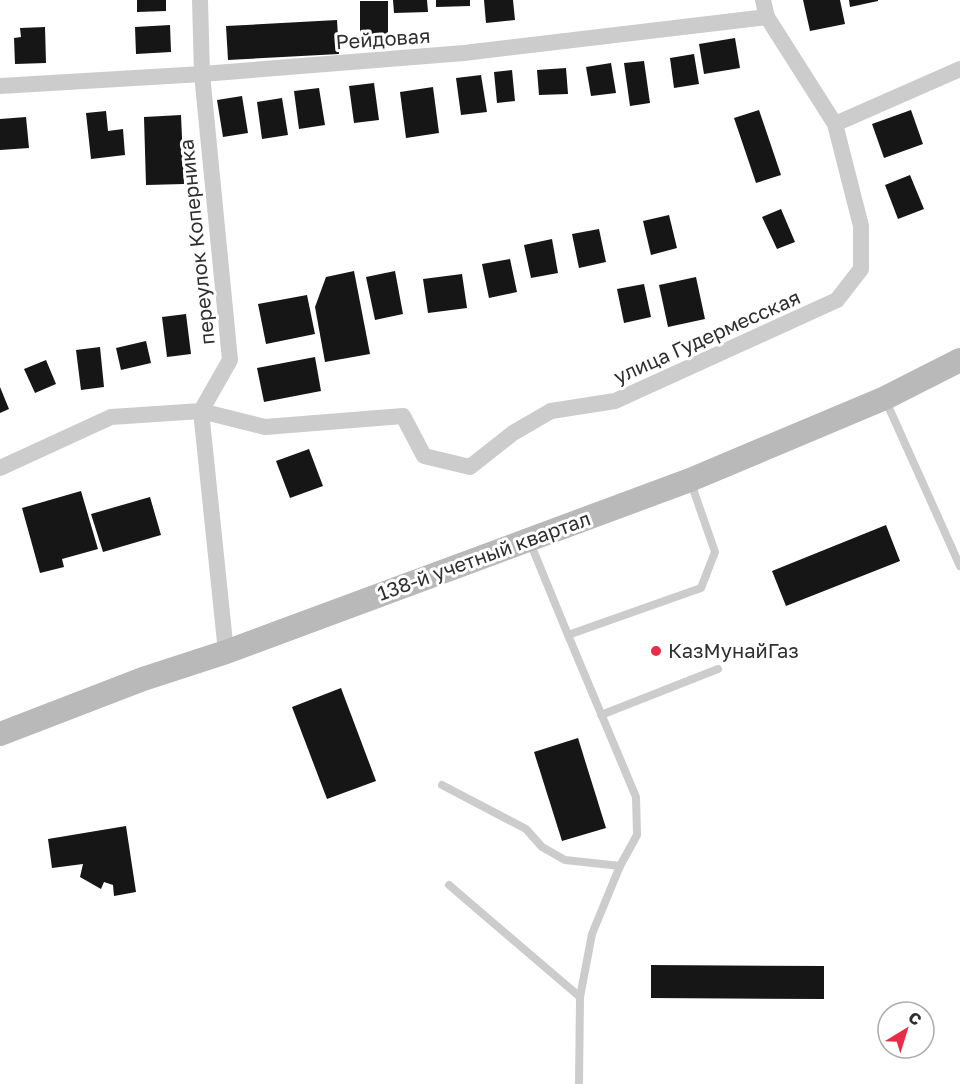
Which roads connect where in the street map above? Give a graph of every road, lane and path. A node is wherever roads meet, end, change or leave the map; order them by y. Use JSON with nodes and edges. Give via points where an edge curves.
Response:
{"nodes":[{"id":1,"x":200,"y":0,"type":"edge"},
{"id":2,"x":763,"y":0,"type":"edge"},
{"id":3,"x":768,"y":17,"type":"junction"},
{"id":4,"x":960,"y":69,"type":"edge"},
{"id":5,"x":202,"y":74,"type":"junction"},
{"id":6,"x":0,"y":86,"type":"edge"},
{"id":7,"x":835,"y":124,"type":"junction"},
{"id":8,"x":960,"y":360,"type":"edge"},
{"id":9,"x":885,"y":398,"type":"junction"},
{"id":10,"x":201,"y":411,"type":"junction"},
{"id":11,"x":0,"y":468,"type":"edge"},
{"id":12,"x":690,"y":480,"type":"junction"},
{"id":13,"x":529,"y":540,"type":"junction"},
{"id":14,"x":960,"y":566,"type":"edge"},
{"id":15,"x":568,"y":635,"type":"junction"},
{"id":16,"x":226,"y":652,"type":"junction"},
{"id":17,"x":717,"y":669,"type":"dead end"},
{"id":18,"x":601,"y":715,"type":"junction"},
{"id":19,"x":0,"y":734,"type":"edge"},
{"id":20,"x":442,"y":785,"type":"dead end"},
{"id":21,"x":620,"y":866,"type":"junction"},
{"id":22,"x":449,"y":885,"type":"dead end"},
{"id":23,"x":580,"y":997,"type":"junction"},
{"id":24,"x":579,"y":1084,"type":"edge"}],
"edges":[{"from":1,"to":5,"type":"street","name":"переулок Коперника"},
{"from":2,"to":3,"type":"street"},
{"from":3,"to":5,"type":"street","name":"Рейдовая","via":[[464,53]]},
{"from":3,"to":7,"type":"street"},
{"from":4,"to":7,"type":"street"},
{"from":5,"to":6,"type":"street","name":"Рейдовая"},
{"from":5,"to":10,"type":"street","name":"переулок Коперника","via":[[230,360]]},
{"from":7,"to":10,"type":"street","name":"улица Гудермесская","via":[[861,226],[861,269],[837,300],[615,401],[551,411],[513,433],[470,467],[424,456],[403,416],[265,427]]},
{"from":8,"to":9,"type":"main road","name":"138-й учетный квартал"},
{"from":9,"to":12,"type":"main road","name":"138-й учетный квартал"},
{"from":9,"to":14,"type":"lane"},
{"from":10,"to":11,"type":"street","name":"улица Гудермесская","via":[[111,417]]},
{"from":10,"to":16,"type":"street"},
{"from":12,"to":13,"type":"main road","name":"138-й учетный квартал"},
{"from":12,"to":15,"type":"lane","via":[[715,552],[701,588]]},
{"from":13,"to":15,"type":"lane"},
{"from":13,"to":16,"type":"main road","name":"138-й учетный квартал"},
{"from":15,"to":18,"type":"lane"},
{"from":16,"to":19,"type":"main road","name":"138-й учетный квартал"},
{"from":17,"to":18,"type":"lane"},
{"from":18,"to":21,"type":"lane","via":[[636,797],[637,836]]},
{"from":20,"to":21,"type":"lane","via":[[526,829],[542,847],[565,860]]},
{"from":21,"to":23,"type":"lane","via":[[592,934]]},
{"from":22,"to":23,"type":"lane"},
{"from":23,"to":24,"type":"lane"}]}
